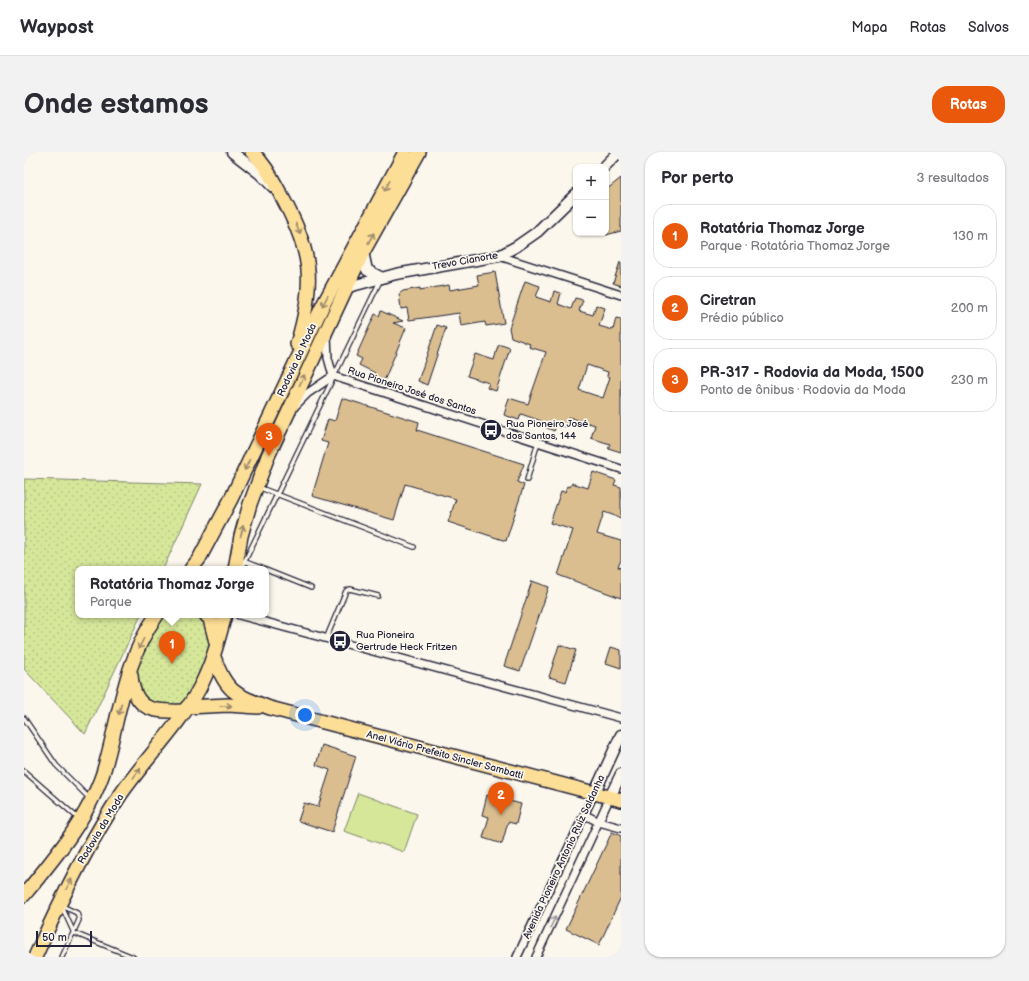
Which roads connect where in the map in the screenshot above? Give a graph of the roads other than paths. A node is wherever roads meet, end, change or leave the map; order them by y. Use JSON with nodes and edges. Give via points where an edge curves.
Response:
{"nodes":[{"id":1,"x":232,"y":152,"type":"edge"},
{"id":2,"x":252,"y":152,"type":"edge"},
{"id":3,"x":405,"y":152,"type":"edge"},
{"id":4,"x":419,"y":152,"type":"edge"},
{"id":5,"x":620,"y":152,"type":"edge"},
{"id":6,"x":607,"y":164,"type":"edge"},
{"id":7,"x":280,"y":195,"type":"junction"},
{"id":8,"x":573,"y":197,"type":"edge"},
{"id":9,"x":363,"y":252,"type":"junction"},
{"id":10,"x":500,"y":256,"type":"junction"},
{"id":11,"x":382,"y":278,"type":"junction"},
{"id":12,"x":345,"y":288,"type":"junction"},
{"id":13,"x":621,"y":295,"type":"edge"},
{"id":14,"x":327,"y":329,"type":"junction"},
{"id":15,"x":333,"y":376,"type":"junction"},
{"id":16,"x":282,"y":392,"type":"junction"},
{"id":17,"x":286,"y":415,"type":"junction"},
{"id":18,"x":538,"y":442,"type":"junction"},
{"id":19,"x":621,"y":469,"type":"edge"},
{"id":20,"x":527,"y":480,"type":"dead end"},
{"id":21,"x":256,"y":486,"type":"junction"},
{"id":22,"x":277,"y":493,"type":"junction"},
{"id":23,"x":414,"y":547,"type":"dead end"},
{"id":24,"x":239,"y":564,"type":"edge"},
{"id":25,"x":194,"y":566,"type":"edge"},
{"id":26,"x":249,"y":566,"type":"edge"},
{"id":27,"x":269,"y":571,"type":"edge"},
{"id":28,"x":311,"y":588,"type":"dead end"},
{"id":29,"x":378,"y":596,"type":"dead end"},
{"id":30,"x":156,"y":618,"type":"edge"},
{"id":31,"x":209,"y":618,"type":"edge"},
{"id":32,"x":224,"y":618,"type":"edge"},
{"id":33,"x":250,"y":618,"type":"edge"},
{"id":34,"x":326,"y":638,"type":"junction"},
{"id":35,"x":215,"y":652,"type":"junction"},
{"id":36,"x":130,"y":671,"type":"junction"},
{"id":37,"x":270,"y":708,"type":"junction"},
{"id":38,"x":186,"y":709,"type":"junction"},
{"id":39,"x":24,"y":718,"type":"edge"},
{"id":40,"x":621,"y":718,"type":"edge"},
{"id":41,"x":621,"y":734,"type":"edge"},
{"id":42,"x":24,"y":771,"type":"edge"},
{"id":43,"x":621,"y":774,"type":"edge"},
{"id":44,"x":594,"y":794,"type":"junction"},
{"id":45,"x":90,"y":799,"type":"junction"},
{"id":46,"x":615,"y":799,"type":"edge"},
{"id":47,"x":585,"y":815,"type":"junction"},
{"id":48,"x":80,"y":820,"type":"junction"},
{"id":49,"x":599,"y":822,"type":"junction"},
{"id":50,"x":621,"y":828,"type":"edge"},
{"id":51,"x":24,"y":895,"type":"edge"},
{"id":52,"x":60,"y":905,"type":"junction"},
{"id":53,"x":74,"y":933,"type":"junction"},
{"id":54,"x":35,"y":957,"type":"edge"},
{"id":55,"x":62,"y":957,"type":"edge"},
{"id":56,"x":133,"y":957,"type":"edge"},
{"id":57,"x":517,"y":957,"type":"edge"},
{"id":58,"x":536,"y":957,"type":"edge"}],
"edges":[{"from":1,"to":7,"type":"street","via":[[259,173]]},
{"from":2,"to":7,"type":"highway","via":[[260,159]]},
{"from":3,"to":16,"type":"highway","name":"Rodovia da Moda","one_way":true,"via":[[322,305]]},
{"from":9,"to":4,"type":"highway","name":"Rodovia da Moda","one_way":true},
{"from":5,"to":6,"type":"street"},
{"from":7,"to":16,"type":"highway","one_way":true,"via":[[291,212],[303,241],[308,267],[309,296]]},
{"from":8,"to":10,"type":"street","name":"Trevo Cianorte","via":[[537,232]]},
{"from":9,"to":11,"type":"street","via":[[367,270]]},
{"from":9,"to":12,"type":"highway","name":"Rodovia da Moda"},
{"from":10,"to":11,"type":"street","name":"Trevo Cianorte"},
{"from":10,"to":13,"type":"street"},
{"from":11,"to":12,"type":"street","name":"Trevo Cianorte"},
{"from":11,"to":15,"type":"lane"},
{"from":12,"to":14,"type":"highway","name":"Rodovia da Moda"},
{"from":14,"to":15,"type":"street","name":"Rua Pioneiro José dos Santos","via":[[328,358]]},
{"from":17,"to":14,"type":"highway","name":"Rodovia da Moda","one_way":true},
{"from":15,"to":17,"type":"street","name":"Rua Pioneiro José dos Santos","via":[[308,393]]},
{"from":15,"to":18,"type":"street","name":"Rua Pioneiro José dos Santos"},
{"from":15,"to":22,"type":"lane"},
{"from":16,"to":25,"type":"highway","name":"Rodovia da Moda","one_way":true,"via":[[231,499]]},
{"from":17,"to":21,"type":"highway","name":"Rodovia da Moda"},
{"from":18,"to":19,"type":"street","name":"Rua Pioneiro José dos Santos"},
{"from":18,"to":20,"type":"lane"},
{"from":21,"to":22,"type":"lane"},
{"from":24,"to":21,"type":"highway","name":"Rodovia da Moda","one_way":true,"via":[[241,536]]},
{"from":22,"to":23,"type":"lane"},
{"from":22,"to":24,"type":"lane"},
{"from":24,"to":26,"type":"lane"},
{"from":27,"to":28,"type":"lane"},
{"from":29,"to":34,"type":"lane","via":[[350,589],[346,592]]},
{"from":30,"to":36,"type":"highway","one_way":true,"via":[[139,648]]},
{"from":31,"to":35,"type":"highway","name":"Anel Viário Prefeito Sincler Sambatti","via":[[215,633]]},
{"from":32,"to":35,"type":"highway"},
{"from":33,"to":34,"type":"street"},
{"from":34,"to":40,"type":"street"},
{"from":35,"to":37,"type":"highway","name":"Anel Viário Prefeito Sincler Sambatti","via":[[220,674],[227,686],[238,695]]},
{"from":35,"to":38,"type":"highway","name":"Rodovia da Moda","via":[[199,689]]},
{"from":36,"to":38,"type":"highway","name":"Anel Viário Prefeito Sincler Sambatti","via":[[132,689],[145,706],[158,712]]},
{"from":36,"to":45,"type":"highway","one_way":true,"via":[[102,774]]},
{"from":38,"to":37,"type":"highway","name":"Anel Viário Prefeito Sincler Sambatti","one_way":true,"via":[[228,705]]},
{"from":37,"to":44,"type":"highway","name":"Anel Viário Prefeito Sincler Sambatti"},
{"from":52,"to":38,"type":"highway","name":"Rodovia da Moda","one_way":true,"via":[[91,843],[121,794]]},
{"from":39,"to":45,"type":"lane","via":[[56,765]]},
{"from":41,"to":44,"type":"street","name":"Avenida Pioneiro Antonio Ruiz Saldanha"},
{"from":42,"to":48,"type":"lane"},
{"from":43,"to":46,"type":"street","name":"Avenida Pioneiro Antonio Ruiz Saldanha"},
{"from":44,"to":46,"type":"highway","name":"Anel Viário Prefeito Sincler Sambatti"},
{"from":44,"to":47,"type":"street","name":"Avenida Pioneiro Antonio Ruiz Saldanha"},
{"from":45,"to":48,"type":"highway"},
{"from":46,"to":49,"type":"street","name":"Avenida Pioneiro Antonio Ruiz Saldanha"},
{"from":47,"to":49,"type":"street"},
{"from":47,"to":57,"type":"street","name":"Avenida Pioneiro Antonio Ruiz Saldanha"},
{"from":48,"to":51,"type":"highway","via":[[52,861]]},
{"from":49,"to":50,"type":"street"},
{"from":58,"to":49,"type":"street","name":"Avenida Pioneiro Antonio Ruiz Saldanha","one_way":true},
{"from":52,"to":53,"type":"lane"},
{"from":52,"to":53,"type":"lane","via":[[79,916]]},
{"from":52,"to":54,"type":"highway","name":"Rodovia da Moda"},
{"from":53,"to":55,"type":"lane"},
{"from":53,"to":56,"type":"lane"}]}
